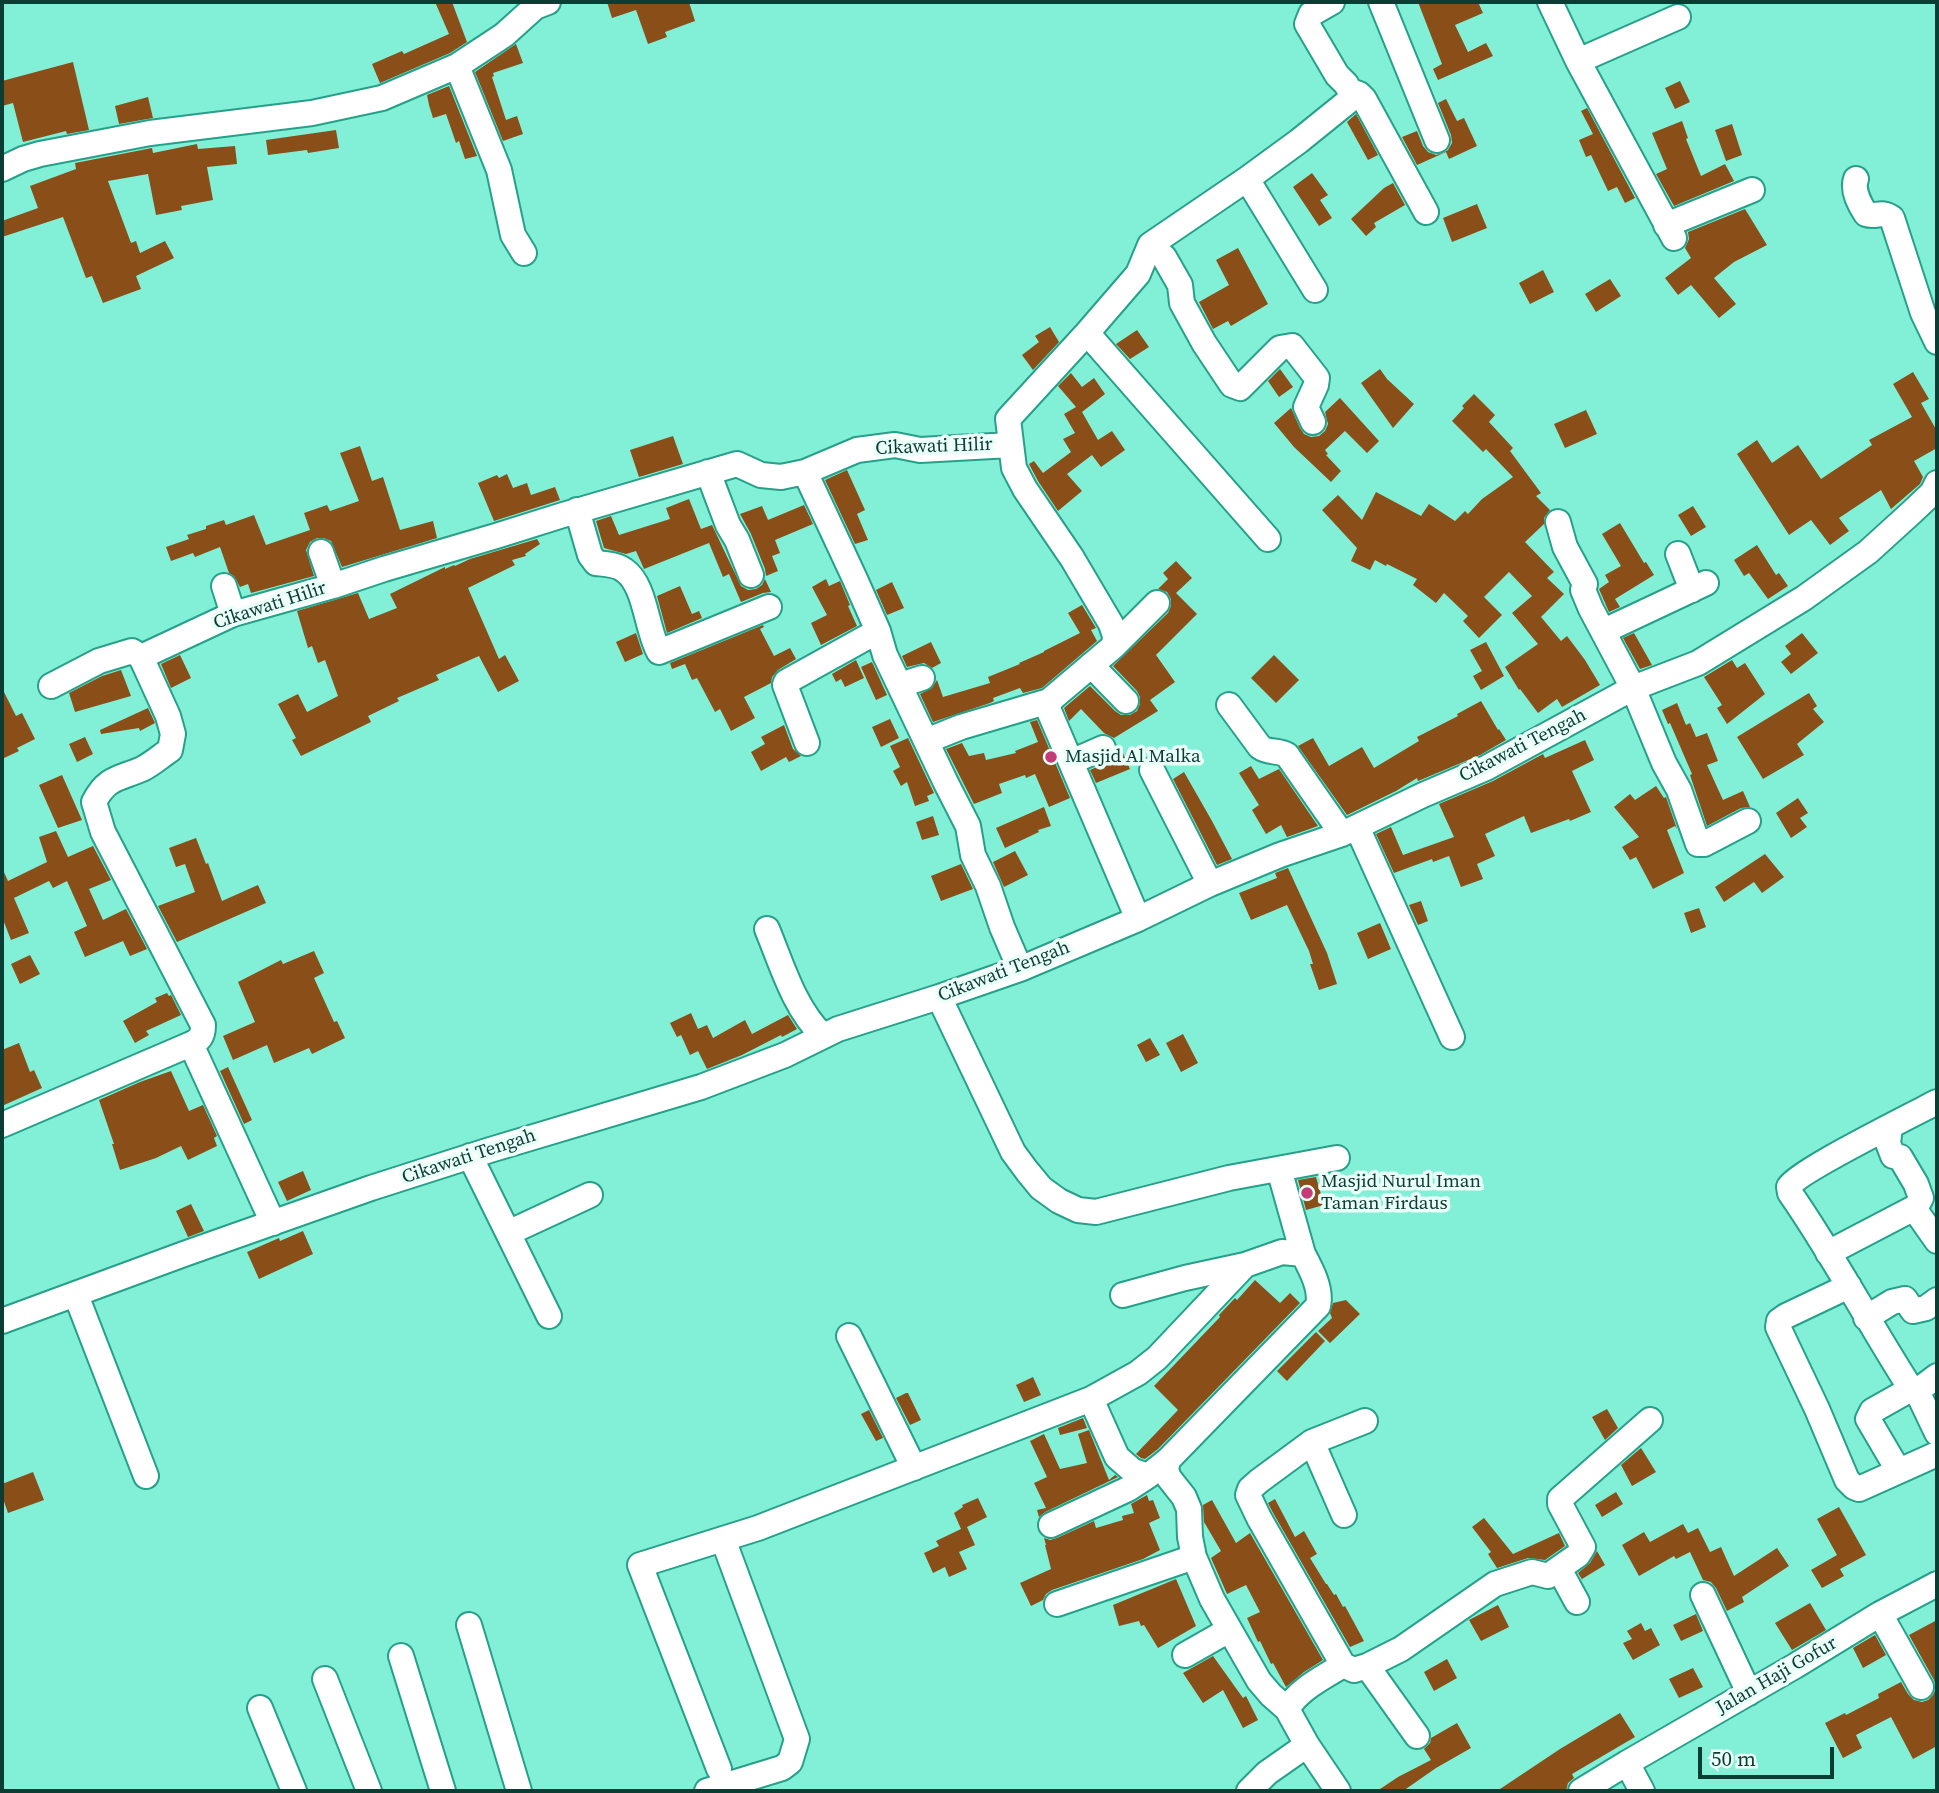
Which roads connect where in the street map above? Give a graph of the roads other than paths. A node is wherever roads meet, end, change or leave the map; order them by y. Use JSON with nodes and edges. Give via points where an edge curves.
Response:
{"nodes":[{"id":1,"x":548,"y":2,"type":"edge"},
{"id":2,"x":1332,"y":2,"type":"edge"},
{"id":3,"x":1381,"y":2,"type":"edge"},
{"id":4,"x":1552,"y":3,"type":"edge"},
{"id":5,"x":1678,"y":17,"type":"dead end"},
{"id":6,"x":1578,"y":61,"type":"junction"},
{"id":7,"x":457,"y":66,"type":"junction"},
{"id":8,"x":1350,"y":91,"type":"junction"},
{"id":9,"x":1437,"y":140,"type":"dead end"},
{"id":10,"x":2,"y":169,"type":"edge"},
{"id":11,"x":1247,"y":179,"type":"junction"},
{"id":12,"x":1856,"y":179,"type":"dead end"},
{"id":13,"x":1752,"y":190,"type":"dead end"},
{"id":14,"x":1426,"y":212,"type":"dead end"},
{"id":15,"x":1150,"y":244,"type":"junction"},
{"id":16,"x":524,"y":253,"type":"dead end"},
{"id":17,"x":1315,"y":290,"type":"dead end"},
{"id":18,"x":1087,"y":333,"type":"junction"},
{"id":19,"x":1937,"y":342,"type":"edge"},
{"id":20,"x":1313,"y":422,"type":"dead end"},
{"id":21,"x":1011,"y":445,"type":"junction"},
{"id":22,"x":708,"y":472,"type":"junction"},
{"id":23,"x":805,"y":472,"type":"junction"},
{"id":24,"x":1937,"y":483,"type":"edge"},
{"id":25,"x":577,"y":510,"type":"junction"},
{"id":26,"x":1558,"y":522,"type":"dead end"},
{"id":27,"x":1268,"y":539,"type":"dead end"},
{"id":28,"x":321,"y":552,"type":"dead end"},
{"id":29,"x":1678,"y":554,"type":"dead end"},
{"id":30,"x":751,"y":575,"type":"dead end"},
{"id":31,"x":223,"y":586,"type":"dead end"},
{"id":32,"x":333,"y":586,"type":"junction"},
{"id":33,"x":1157,"y":603,"type":"dead end"},
{"id":34,"x":769,"y":607,"type":"dead end"},
{"id":35,"x":233,"y":614,"type":"junction"},
{"id":36,"x":877,"y":631,"type":"junction"},
{"id":37,"x":1604,"y":631,"type":"junction"},
{"id":38,"x":1114,"y":646,"type":"junction"},
{"id":39,"x":141,"y":657,"type":"junction"},
{"id":40,"x":1091,"y":665,"type":"junction"},
{"id":41,"x":51,"y":686,"type":"dead end"},
{"id":42,"x":1633,"y":688,"type":"junction"},
{"id":43,"x":1049,"y":701,"type":"junction"},
{"id":44,"x":1126,"y":701,"type":"dead end"},
{"id":45,"x":1229,"y":705,"type":"dead end"},
{"id":46,"x":926,"y":740,"type":"junction"},
{"id":47,"x":807,"y":743,"type":"dead end"},
{"id":48,"x":1103,"y":748,"type":"dead end"},
{"id":49,"x":1071,"y":762,"type":"junction"},
{"id":50,"x":1152,"y":770,"type":"dead end"},
{"id":51,"x":1748,"y":821,"type":"dead end"},
{"id":52,"x":1349,"y":831,"type":"junction"},
{"id":53,"x":1210,"y":884,"type":"junction"},
{"id":54,"x":1138,"y":919,"type":"junction"},
{"id":55,"x":766,"y":929,"type":"dead end"},
{"id":56,"x":1020,"y":969,"type":"junction"},
{"id":57,"x":939,"y":997,"type":"junction"},
{"id":58,"x":823,"y":1036,"type":"junction"},
{"id":59,"x":1452,"y":1037,"type":"dead end"},
{"id":60,"x":191,"y":1044,"type":"junction"},
{"id":61,"x":1937,"y":1102,"type":"edge"},
{"id":62,"x":2,"y":1125,"type":"edge"},
{"id":63,"x":1890,"y":1127,"type":"junction"},
{"id":64,"x":470,"y":1156,"type":"junction"},
{"id":65,"x":1337,"y":1158,"type":"dead end"},
{"id":66,"x":1279,"y":1168,"type":"junction"},
{"id":67,"x":590,"y":1195,"type":"dead end"},
{"id":68,"x":1916,"y":1207,"type":"junction"},
{"id":69,"x":273,"y":1223,"type":"junction"},
{"id":70,"x":508,"y":1233,"type":"junction"},
{"id":71,"x":1937,"y":1241,"type":"edge"},
{"id":72,"x":1828,"y":1253,"type":"junction"},
{"id":73,"x":1303,"y":1254,"type":"junction"},
{"id":74,"x":1245,"y":1265,"type":"junction"},
{"id":75,"x":1849,"y":1286,"type":"junction"},
{"id":76,"x":76,"y":1295,"type":"junction"},
{"id":77,"x":1123,"y":1295,"type":"dead end"},
{"id":78,"x":1937,"y":1300,"type":"edge"},
{"id":79,"x":549,"y":1316,"type":"dead end"},
{"id":80,"x":1866,"y":1318,"type":"junction"},
{"id":81,"x":2,"y":1321,"type":"edge"},
{"id":82,"x":849,"y":1336,"type":"dead end"},
{"id":83,"x":1937,"y":1376,"type":"edge"},
{"id":84,"x":1914,"y":1390,"type":"junction"},
{"id":85,"x":1091,"y":1399,"type":"junction"},
{"id":86,"x":1650,"y":1420,"type":"dead end"},
{"id":87,"x":1365,"y":1421,"type":"dead end"},
{"id":88,"x":1937,"y":1433,"type":"edge"},
{"id":89,"x":1312,"y":1442,"type":"junction"},
{"id":90,"x":1937,"y":1454,"type":"edge"},
{"id":91,"x":1168,"y":1460,"type":"junction"},
{"id":92,"x":914,"y":1468,"type":"junction"},
{"id":93,"x":1898,"y":1470,"type":"junction"},
{"id":94,"x":146,"y":1476,"type":"dead end"},
{"id":95,"x":1148,"y":1476,"type":"junction"},
{"id":96,"x":1344,"y":1515,"type":"dead end"},
{"id":97,"x":1051,"y":1525,"type":"dead end"},
{"id":98,"x":723,"y":1539,"type":"junction"},
{"id":99,"x":1194,"y":1557,"type":"junction"},
{"id":100,"x":1559,"y":1569,"type":"junction"},
{"id":101,"x":1937,"y":1584,"type":"edge"},
{"id":102,"x":1703,"y":1595,"type":"dead end"},
{"id":103,"x":1577,"y":1602,"type":"dead end"},
{"id":104,"x":1057,"y":1604,"type":"dead end"},
{"id":105,"x":1880,"y":1614,"type":"junction"},
{"id":106,"x":469,"y":1625,"type":"dead end"},
{"id":107,"x":1229,"y":1630,"type":"junction"},
{"id":108,"x":1185,"y":1655,"type":"dead end"},
{"id":109,"x":401,"y":1656,"type":"dead end"},
{"id":110,"x":1355,"y":1665,"type":"junction"},
{"id":111,"x":325,"y":1679,"type":"dead end"},
{"id":112,"x":1921,"y":1687,"type":"dead end"},
{"id":113,"x":1749,"y":1693,"type":"junction"},
{"id":114,"x":260,"y":1707,"type":"dead end"},
{"id":115,"x":1287,"y":1709,"type":"junction"},
{"id":116,"x":1417,"y":1737,"type":"dead end"},
{"id":117,"x":1307,"y":1745,"type":"junction"},
{"id":118,"x":1627,"y":1763,"type":"junction"},
{"id":119,"x":719,"y":1769,"type":"dead end"},
{"id":120,"x":294,"y":1791,"type":"edge"},
{"id":121,"x":369,"y":1791,"type":"edge"},
{"id":122,"x":443,"y":1791,"type":"edge"},
{"id":123,"x":519,"y":1791,"type":"edge"},
{"id":124,"x":707,"y":1791,"type":"edge"},
{"id":125,"x":1249,"y":1791,"type":"edge"},
{"id":126,"x":1338,"y":1791,"type":"edge"},
{"id":127,"x":1581,"y":1791,"type":"edge"},
{"id":128,"x":1642,"y":1791,"type":"edge"}],
"edges":[{"from":1,"to":7,"type":"street"},
{"from":2,"to":8,"type":"street","via":[[1311,14],[1307,24]]},
{"from":3,"to":9,"type":"street"},
{"from":4,"to":6,"type":"street"},
{"from":5,"to":6,"type":"street"},
{"from":6,"to":13,"type":"street","via":[[1670,231]]},
{"from":7,"to":10,"type":"street","via":[[382,98],[40,154]]},
{"from":7,"to":16,"type":"street","via":[[499,170],[513,235]]},
{"from":8,"to":11,"type":"street","via":[[1350,99]]},
{"from":8,"to":14,"type":"street","via":[[1364,99]]},
{"from":11,"to":15,"type":"street"},
{"from":11,"to":17,"type":"street"},
{"from":12,"to":19,"type":"street","via":[[1866,214],[1892,218]]},
{"from":15,"to":18,"type":"street","via":[[1138,274]]},
{"from":15,"to":20,"type":"street","via":[[1175,275],[1182,303],[1232,385],[1240,388],[1280,348],[1292,345],[1317,378],[1306,407]]},
{"from":18,"to":21,"type":"street","via":[[1008,419]]},
{"from":18,"to":27,"type":"street"},
{"from":21,"to":23,"type":"street","name":"Cikawati Hilir","via":[[920,450],[895,445],[857,450]]},
{"from":21,"to":38,"type":"street","via":[[1014,468],[1111,624]]},
{"from":22,"to":23,"type":"street","name":"Cikawati Hilir","via":[[737,464],[770,477]]},
{"from":22,"to":25,"type":"street","name":"Cikawati Hilir"},
{"from":22,"to":30,"type":"street"},
{"from":23,"to":36,"type":"street"},
{"from":24,"to":42,"type":"street","name":"Cikawati Tengah","via":[[1932,493],[1868,552],[1804,598],[1698,663]]},
{"from":25,"to":32,"type":"street","name":"Cikawati Hilir"},
{"from":25,"to":34,"type":"street","via":[[596,564],[614,565],[636,583],[659,652]]},
{"from":26,"to":37,"type":"street"},
{"from":28,"to":32,"type":"street"},
{"from":29,"to":37,"type":"street","via":[[1699,587]]},
{"from":31,"to":35,"type":"street"},
{"from":32,"to":35,"type":"street","name":"Cikawati Hilir"},
{"from":33,"to":38,"type":"street"},
{"from":35,"to":39,"type":"street","name":"Cikawati Hilir"},
{"from":36,"to":46,"type":"street","via":[[885,655],[911,681]]},
{"from":36,"to":47,"type":"street","via":[[786,682]]},
{"from":37,"to":42,"type":"street"},
{"from":38,"to":40,"type":"street"},
{"from":39,"to":41,"type":"street","via":[[131,651],[99,661]]},
{"from":39,"to":60,"type":"street","via":[[168,716],[173,734],[170,750],[145,768],[111,780],[94,802],[103,832],[203,1026],[199,1040]]},
{"from":40,"to":43,"type":"street"},
{"from":40,"to":44,"type":"street"},
{"from":42,"to":51,"type":"street","via":[[1698,844]]},
{"from":42,"to":52,"type":"street","name":"Cikawati Tengah","via":[[1496,763]]},
{"from":43,"to":46,"type":"street"},
{"from":43,"to":49,"type":"street"},
{"from":45,"to":52,"type":"street","via":[[1260,747],[1287,755]]},
{"from":46,"to":56,"type":"street","via":[[968,826],[973,855]]},
{"from":48,"to":49,"type":"street"},
{"from":49,"to":54,"type":"street"},
{"from":50,"to":53,"type":"street"},
{"from":52,"to":53,"type":"street","name":"Cikawati Tengah"},
{"from":52,"to":59,"type":"street"},
{"from":53,"to":54,"type":"street","name":"Cikawati Tengah"},
{"from":54,"to":56,"type":"street","name":"Cikawati Tengah"},
{"from":55,"to":58,"type":"street","via":[[810,1024]]},
{"from":56,"to":57,"type":"street","name":"Cikawati Tengah"},
{"from":57,"to":58,"type":"street","name":"Cikawati Tengah"},
{"from":57,"to":66,"type":"street","via":[[1013,1152],[1041,1188],[1059,1201],[1096,1212]]},
{"from":58,"to":64,"type":"street","name":"Cikawati Tengah","via":[[701,1087]]},
{"from":60,"to":62,"type":"street"},
{"from":60,"to":69,"type":"street"},
{"from":61,"to":63,"type":"street"},
{"from":63,"to":68,"type":"street","via":[[1888,1143],[1893,1156],[1900,1157],[1921,1198]]},
{"from":63,"to":72,"type":"street","via":[[1790,1184],[1790,1193]]},
{"from":64,"to":69,"type":"street","name":"Cikawati Tengah"},
{"from":64,"to":70,"type":"street"},
{"from":65,"to":66,"type":"street"},
{"from":66,"to":73,"type":"street"},
{"from":67,"to":70,"type":"street"},
{"from":68,"to":71,"type":"street"},
{"from":68,"to":72,"type":"street"},
{"from":69,"to":76,"type":"street","name":"Cikawati Tengah"},
{"from":70,"to":79,"type":"street"},
{"from":72,"to":75,"type":"street"},
{"from":73,"to":74,"type":"street","via":[[1282,1252]]},
{"from":73,"to":91,"type":"street","via":[[1320,1297],[1318,1306]]},
{"from":74,"to":77,"type":"street"},
{"from":74,"to":85,"type":"street","via":[[1157,1359]]},
{"from":75,"to":80,"type":"street"},
{"from":75,"to":93,"type":"street","via":[[1786,1316],[1777,1327],[1850,1484],[1859,1489]]},
{"from":76,"to":81,"type":"street","name":"Cikawati Tengah"},
{"from":76,"to":94,"type":"street"},
{"from":78,"to":80,"type":"street","via":[[1913,1311],[1905,1299],[1892,1302]]},
{"from":80,"to":84,"type":"street"},
{"from":82,"to":92,"type":"street"},
{"from":83,"to":84,"type":"street"},
{"from":84,"to":88,"type":"street"},
{"from":84,"to":93,"type":"street","via":[[1872,1411],[1868,1419]]},
{"from":85,"to":92,"type":"street"},
{"from":85,"to":95,"type":"street","via":[[1117,1457],[1133,1471]]},
{"from":86,"to":100,"type":"street","via":[[1560,1499],[1583,1547]]},
{"from":87,"to":89,"type":"street"},
{"from":89,"to":96,"type":"street"},
{"from":89,"to":110,"type":"street","via":[[1259,1481],[1248,1495]]},
{"from":90,"to":93,"type":"street"},
{"from":91,"to":95,"type":"street"},
{"from":91,"to":99,"type":"street","via":[[1169,1478],[1189,1509]]},
{"from":92,"to":98,"type":"street"},
{"from":95,"to":97,"type":"street"},
{"from":98,"to":119,"type":"street","via":[[640,1565]]},
{"from":98,"to":124,"type":"street","via":[[797,1739],[790,1762],[782,1768]]},
{"from":99,"to":104,"type":"street"},
{"from":99,"to":107,"type":"street"},
{"from":100,"to":103,"type":"street"},
{"from":100,"to":110,"type":"street","via":[[1548,1576],[1532,1572],[1495,1584],[1401,1649]]},
{"from":101,"to":105,"type":"street","name":"Jalan Haji Gofur"},
{"from":102,"to":113,"type":"street"},
{"from":105,"to":112,"type":"street"},
{"from":105,"to":113,"type":"street","name":"Jalan Haji Gofur"},
{"from":106,"to":123,"type":"street"},
{"from":107,"to":108,"type":"street"},
{"from":107,"to":115,"type":"street","via":[[1259,1681]]},
{"from":109,"to":122,"type":"street"},
{"from":110,"to":115,"type":"street","via":[[1311,1685]]},
{"from":110,"to":116,"type":"street"},
{"from":111,"to":121,"type":"street"},
{"from":113,"to":118,"type":"street","name":"Jalan Haji Gofur"},
{"from":114,"to":120,"type":"street"},
{"from":115,"to":117,"type":"street"},
{"from":117,"to":125,"type":"street"},
{"from":117,"to":126,"type":"street"},
{"from":118,"to":127,"type":"street","name":"Jalan Haji Gofur"},
{"from":118,"to":128,"type":"street"}]}
